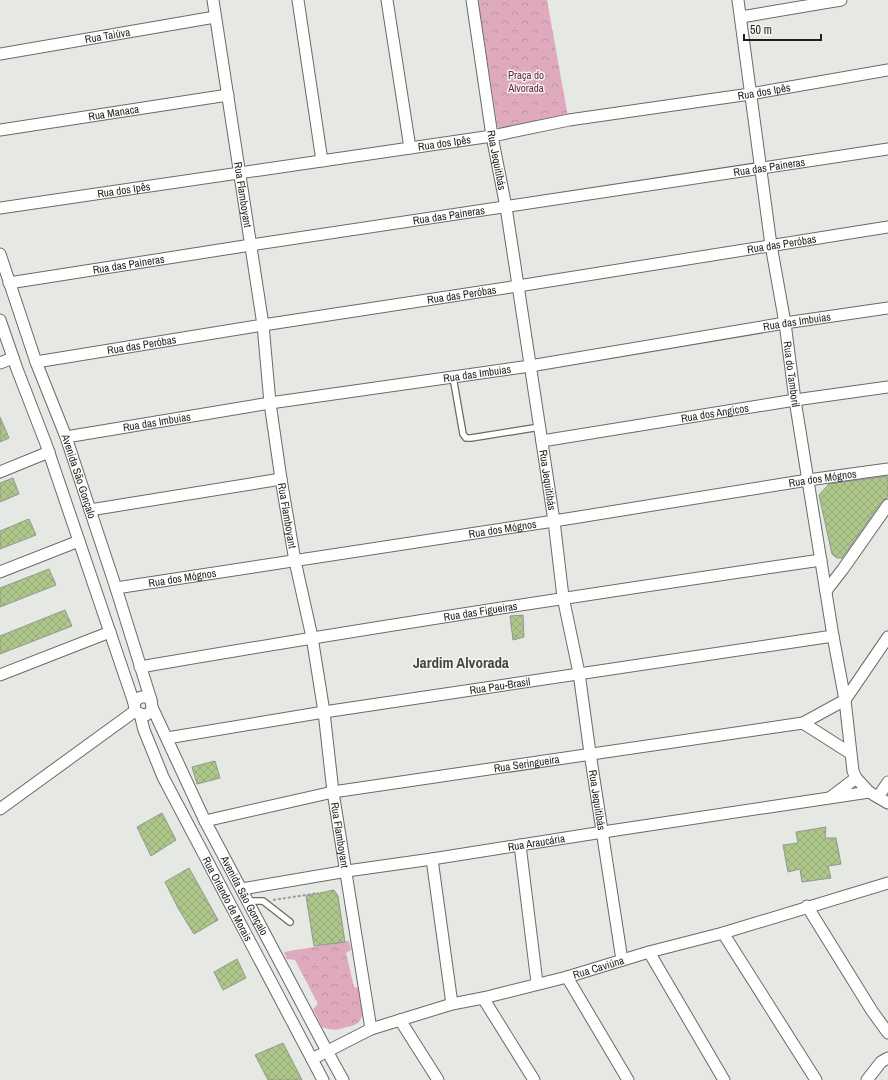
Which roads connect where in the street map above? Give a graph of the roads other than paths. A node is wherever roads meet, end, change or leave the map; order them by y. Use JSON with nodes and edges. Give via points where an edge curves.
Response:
{"nodes":[{"id":1,"x":213,"y":0,"type":"edge"},
{"id":2,"x":298,"y":0,"type":"edge"},
{"id":3,"x":387,"y":0,"type":"edge"},
{"id":4,"x":472,"y":0,"type":"edge"},
{"id":5,"x":738,"y":0,"type":"edge"},
{"id":6,"x":841,"y":0,"type":"edge"},
{"id":7,"x":741,"y":16,"type":"junction"},
{"id":8,"x":215,"y":17,"type":"junction"},
{"id":9,"x":0,"y":54,"type":"edge"},
{"id":10,"x":888,"y":70,"type":"edge"},
{"id":11,"x":750,"y":94,"type":"junction"},
{"id":12,"x":228,"y":95,"type":"junction"},
{"id":13,"x":0,"y":130,"type":"edge"},
{"id":14,"x":492,"y":136,"type":"junction"},
{"id":15,"x":410,"y":148,"type":"junction"},
{"id":16,"x":888,"y":149,"type":"edge"},
{"id":17,"x":322,"y":161,"type":"junction"},
{"id":18,"x":760,"y":169,"type":"junction"},
{"id":19,"x":240,"y":173,"type":"junction"},
{"id":20,"x":506,"y":207,"type":"junction"},
{"id":21,"x":0,"y":208,"type":"edge"},
{"id":22,"x":888,"y":227,"type":"edge"},
{"id":23,"x":251,"y":245,"type":"junction"},
{"id":24,"x":771,"y":245,"type":"junction"},
{"id":25,"x":0,"y":254,"type":"edge"},
{"id":26,"x":9,"y":283,"type":"junction"},
{"id":27,"x":518,"y":286,"type":"junction"},
{"id":28,"x":888,"y":308,"type":"edge"},
{"id":29,"x":0,"y":320,"type":"edge"},
{"id":30,"x":786,"y":323,"type":"junction"},
{"id":31,"x":263,"y":325,"type":"junction"},
{"id":32,"x":13,"y":358,"type":"junction"},
{"id":33,"x":36,"y":362,"type":"junction"},
{"id":34,"x":0,"y":363,"type":"edge"},
{"id":35,"x":530,"y":366,"type":"junction"},
{"id":36,"x":453,"y":377,"type":"junction"},
{"id":37,"x":888,"y":387,"type":"edge"},
{"id":38,"x":795,"y":400,"type":"junction"},
{"id":39,"x":270,"y":403,"type":"junction"},
{"id":40,"x":540,"y":427,"type":"junction"},
{"id":41,"x":66,"y":437,"type":"junction"},
{"id":42,"x":542,"y":441,"type":"junction"},
{"id":43,"x":49,"y":452,"type":"junction"},
{"id":44,"x":888,"y":469,"type":"edge"},
{"id":45,"x":0,"y":472,"type":"edge"},
{"id":46,"x":281,"y":479,"type":"junction"},
{"id":47,"x":808,"y":480,"type":"junction"},
{"id":48,"x":888,"y":505,"type":"edge"},
{"id":49,"x":90,"y":510,"type":"junction"},
{"id":50,"x":554,"y":521,"type":"junction"},
{"id":51,"x":79,"y":541,"type":"junction"},
{"id":52,"x":821,"y":560,"type":"junction"},
{"id":53,"x":295,"y":561,"type":"junction"},
{"id":54,"x":0,"y":572,"type":"edge"},
{"id":55,"x":116,"y":588,"type":"junction"},
{"id":56,"x":826,"y":591,"type":"junction"},
{"id":57,"x":563,"y":597,"type":"junction"},
{"id":58,"x":110,"y":632,"type":"junction"},
{"id":59,"x":833,"y":636,"type":"junction"},
{"id":60,"x":312,"y":637,"type":"junction"},
{"id":61,"x":888,"y":637,"type":"edge"},
{"id":62,"x":140,"y":666,"type":"junction"},
{"id":63,"x":579,"y":674,"type":"junction"},
{"id":64,"x":0,"y":675,"type":"edge"},
{"id":65,"x":845,"y":700,"type":"junction"},
{"id":66,"x":152,"y":704,"type":"junction"},
{"id":67,"x":137,"y":709,"type":"junction"},
{"id":68,"x":324,"y":712,"type":"junction"},
{"id":69,"x":803,"y":723,"type":"junction"},
{"id":70,"x":167,"y":738,"type":"junction"},
{"id":71,"x":590,"y":753,"type":"junction"},
{"id":72,"x":850,"y":753,"type":"junction"},
{"id":73,"x":856,"y":778,"type":"junction"},
{"id":74,"x":888,"y":782,"type":"edge"},
{"id":75,"x":333,"y":792,"type":"junction"},
{"id":76,"x":874,"y":795,"type":"junction"},
{"id":77,"x":830,"y":798,"type":"junction"},
{"id":78,"x":888,"y":803,"type":"edge"},
{"id":79,"x":0,"y":810,"type":"edge"},
{"id":80,"x":205,"y":821,"type":"junction"},
{"id":81,"x":603,"y":832,"type":"junction"},
{"id":82,"x":520,"y":845,"type":"junction"},
{"id":83,"x":432,"y":859,"type":"junction"},
{"id":84,"x":347,"y":871,"type":"junction"},
{"id":85,"x":888,"y":883,"type":"edge"},
{"id":86,"x":242,"y":889,"type":"junction"},
{"id":87,"x":248,"y":901,"type":"junction"},
{"id":88,"x":808,"y":906,"type":"junction"},
{"id":89,"x":290,"y":922,"type":"dead end"},
{"id":90,"x":723,"y":933,"type":"junction"},
{"id":91,"x":649,"y":952,"type":"junction"},
{"id":92,"x":622,"y":960,"type":"junction"},
{"id":93,"x":285,"y":972,"type":"junction"},
{"id":94,"x":567,"y":977,"type":"junction"},
{"id":95,"x":269,"y":978,"type":"junction"},
{"id":96,"x":537,"y":983,"type":"junction"},
{"id":97,"x":483,"y":998,"type":"junction"},
{"id":98,"x":452,"y":1004,"type":"junction"},
{"id":99,"x":400,"y":1020,"type":"junction"},
{"id":100,"x":371,"y":1029,"type":"junction"},
{"id":101,"x":888,"y":1033,"type":"edge"},
{"id":102,"x":327,"y":1051,"type":"junction"},
{"id":103,"x":312,"y":1058,"type":"junction"},
{"id":104,"x":888,"y":1058,"type":"edge"},
{"id":105,"x":323,"y":1080,"type":"edge"},
{"id":106,"x":343,"y":1080,"type":"edge"},
{"id":107,"x":438,"y":1080,"type":"edge"},
{"id":108,"x":534,"y":1080,"type":"edge"},
{"id":109,"x":628,"y":1080,"type":"edge"},
{"id":110,"x":724,"y":1080,"type":"edge"},
{"id":111,"x":816,"y":1080,"type":"edge"},
{"id":112,"x":867,"y":1080,"type":"edge"}],
"edges":[{"from":1,"to":8,"type":"street","name":"Rua Flamboyant"},
{"from":2,"to":17,"type":"street"},
{"from":3,"to":15,"type":"street"},
{"from":4,"to":14,"type":"street","name":"Rua Jequitibás"},
{"from":5,"to":7,"type":"street","name":"Rua do Tamboril"},
{"from":6,"to":7,"type":"street"},
{"from":7,"to":11,"type":"street","name":"Rua do Tamboril"},
{"from":8,"to":9,"type":"street","name":"Rua Taiúva"},
{"from":8,"to":12,"type":"street","name":"Rua Flamboyant"},
{"from":10,"to":11,"type":"street","name":"Rua dos Ipês"},
{"from":11,"to":14,"type":"street","name":"Rua dos Ipês","via":[[569,120]]},
{"from":11,"to":18,"type":"street","name":"Rua do Tamboril"},
{"from":12,"to":13,"type":"street","name":"Rua Manaca"},
{"from":12,"to":19,"type":"street","name":"Rua Flamboyant"},
{"from":14,"to":15,"type":"street","name":"Rua dos Ipês"},
{"from":14,"to":20,"type":"street","name":"Rua Jequitibás"},
{"from":15,"to":17,"type":"street","name":"Rua dos Ipês"},
{"from":16,"to":18,"type":"street","name":"Rua das Paineras"},
{"from":17,"to":19,"type":"street","name":"Rua dos Ipês"},
{"from":18,"to":20,"type":"street","name":"Rua das Paineras"},
{"from":18,"to":24,"type":"street","name":"Rua do Tamboril"},
{"from":19,"to":21,"type":"street","name":"Rua dos Ipês"},
{"from":19,"to":23,"type":"street","name":"Rua Flamboyant"},
{"from":20,"to":23,"type":"street","name":"Rua das Paineras"},
{"from":20,"to":27,"type":"street","name":"Rua Jequitibás"},
{"from":22,"to":24,"type":"street","name":"Rua das Peróbas"},
{"from":23,"to":26,"type":"street","name":"Rua das Paineras"},
{"from":23,"to":31,"type":"street","name":"Rua Flamboyant"},
{"from":24,"to":27,"type":"street","name":"Rua das Peróbas"},
{"from":24,"to":30,"type":"street","name":"Rua do Tamboril"},
{"from":25,"to":26,"type":"street","name":"Avenida São Gonçalo"},
{"from":26,"to":33,"type":"street","name":"Avenida São Gonçalo"},
{"from":27,"to":31,"type":"street","name":"Rua das Peróbas"},
{"from":27,"to":35,"type":"street","name":"Rua Jequitibás"},
{"from":28,"to":30,"type":"street","name":"Rua das Imbuias"},
{"from":29,"to":32,"type":"street","name":"Avenida São Gonçalo"},
{"from":30,"to":35,"type":"street","name":"Rua das Imbuias"},
{"from":30,"to":38,"type":"street","name":"Rua do Tamboril"},
{"from":31,"to":33,"type":"street","name":"Rua das Peróbas"},
{"from":31,"to":39,"type":"street","name":"Rua Flamboyant"},
{"from":32,"to":34,"type":"street"},
{"from":32,"to":43,"type":"street","name":"Avenida São Gonçalo"},
{"from":33,"to":41,"type":"street","name":"Avenida São Gonçalo"},
{"from":35,"to":36,"type":"street","name":"Rua das Imbuias"},
{"from":35,"to":40,"type":"street","name":"Rua Jequitibás"},
{"from":36,"to":39,"type":"street","name":"Rua das Imbuias"},
{"from":36,"to":40,"type":"lane","via":[[463,434],[466,438]]},
{"from":37,"to":38,"type":"street","name":"Rua dos Angicos"},
{"from":38,"to":42,"type":"street","name":"Rua dos Angicos"},
{"from":38,"to":47,"type":"street","name":"Rua do Tamboril"},
{"from":39,"to":41,"type":"street","name":"Rua das Imbuias"},
{"from":39,"to":46,"type":"street","name":"Rua Flamboyant"},
{"from":40,"to":42,"type":"street","name":"Rua Jequitibás"},
{"from":41,"to":49,"type":"street","name":"Avenida São Gonçalo"},
{"from":42,"to":50,"type":"street","name":"Rua Jequitibás"},
{"from":43,"to":45,"type":"street"},
{"from":43,"to":51,"type":"street","name":"Avenida São Gonçalo"},
{"from":44,"to":47,"type":"street","name":"Rua dos Mógnos"},
{"from":46,"to":49,"type":"street"},
{"from":46,"to":53,"type":"street","name":"Rua Flamboyant"},
{"from":47,"to":50,"type":"street","name":"Rua dos Mógnos"},
{"from":47,"to":52,"type":"street","name":"Rua do Tamboril"},
{"from":48,"to":56,"type":"street"},
{"from":49,"to":55,"type":"street","name":"Avenida São Gonçalo"},
{"from":50,"to":53,"type":"street","name":"Rua dos Mógnos"},
{"from":50,"to":57,"type":"street","name":"Rua Jequitibás"},
{"from":51,"to":54,"type":"street"},
{"from":51,"to":58,"type":"street","name":"Avenida São Gonçalo"},
{"from":52,"to":56,"type":"street","name":"Rua do Tamboril"},
{"from":52,"to":57,"type":"street","name":"Rua das Figueiras"},
{"from":53,"to":55,"type":"street","name":"Rua dos Mógnos"},
{"from":53,"to":60,"type":"street","name":"Rua Flamboyant"},
{"from":55,"to":62,"type":"street","name":"Avenida São Gonçalo"},
{"from":56,"to":59,"type":"street","name":"Rua do Tamboril"},
{"from":57,"to":60,"type":"street","name":"Rua das Figueiras"},
{"from":57,"to":63,"type":"street","name":"Rua Jequitibás"},
{"from":58,"to":64,"type":"street"},
{"from":58,"to":67,"type":"street","name":"Avenida São Gonçalo"},
{"from":59,"to":63,"type":"street","name":"Rua Pau-Brasil"},
{"from":59,"to":65,"type":"street","name":"Rua do Tamboril"},
{"from":60,"to":62,"type":"street","name":"Rua das Figueiras"},
{"from":60,"to":68,"type":"street","name":"Rua Flamboyant"},
{"from":61,"to":65,"type":"street"},
{"from":62,"to":66,"type":"street","name":"Avenida São Gonçalo"},
{"from":63,"to":68,"type":"street","name":"Rua Pau-Brasil"},
{"from":63,"to":71,"type":"street","name":"Rua Jequitibás"},
{"from":65,"to":69,"type":"street","name":"Rua Seringueira"},
{"from":65,"to":72,"type":"street","name":"Rua do Tamboril"},
{"from":66,"to":67,"type":"street","via":[[149,713],[143,715]]},
{"from":66,"to":67,"type":"street","via":[[144,696],[140,697]]},
{"from":66,"to":70,"type":"street","name":"Avenida São Gonçalo"},
{"from":67,"to":79,"type":"street"},
{"from":67,"to":95,"type":"street","name":"Rua Orlando de Morais","via":[[163,777]]},
{"from":68,"to":70,"type":"street","name":"Rua Pau-Brasil"},
{"from":68,"to":75,"type":"street","name":"Rua Flamboyant"},
{"from":69,"to":71,"type":"street","name":"Rua Seringueira"},
{"from":69,"to":72,"type":"street"},
{"from":70,"to":80,"type":"street","name":"Avenida São Gonçalo"},
{"from":71,"to":75,"type":"street","name":"Rua Seringueira"},
{"from":71,"to":81,"type":"street","name":"Rua Jequitibás"},
{"from":72,"to":73,"type":"street","name":"Rua do Tamboril"},
{"from":73,"to":76,"type":"street"},
{"from":73,"to":77,"type":"street","name":"Rua Araucária"},
{"from":74,"to":76,"type":"street"},
{"from":75,"to":80,"type":"street","name":"Rua Seringueira"},
{"from":75,"to":84,"type":"street","name":"Rua Flamboyant"},
{"from":76,"to":77,"type":"street","name":"Rua Araucária"},
{"from":76,"to":78,"type":"street"},
{"from":77,"to":81,"type":"street","name":"Rua Araucária"},
{"from":80,"to":86,"type":"street","name":"Avenida São Gonçalo"},
{"from":81,"to":82,"type":"street","name":"Rua Araucária"},
{"from":81,"to":92,"type":"street","name":"Rua Jequitibás"},
{"from":82,"to":83,"type":"street","name":"Rua Araucária"},
{"from":82,"to":96,"type":"street"},
{"from":83,"to":84,"type":"street","name":"Rua Araucária"},
{"from":83,"to":98,"type":"street"},
{"from":84,"to":86,"type":"street","name":"Rua Araucária"},
{"from":84,"to":100,"type":"street","name":"Rua Flamboyant"},
{"from":85,"to":88,"type":"street","name":"Rua Caviúna"},
{"from":86,"to":87,"type":"street","name":"Avenida São Gonçalo"},
{"from":87,"to":89,"type":"lane","via":[[263,902]]},
{"from":87,"to":93,"type":"street","name":"Avenida São Gonçalo"},
{"from":88,"to":90,"type":"street","name":"Rua Caviúna"},
{"from":88,"to":101,"type":"street"},
{"from":90,"to":91,"type":"street","name":"Rua Caviúna"},
{"from":90,"to":111,"type":"street"},
{"from":91,"to":92,"type":"street","name":"Rua Caviúna"},
{"from":91,"to":110,"type":"street"},
{"from":92,"to":94,"type":"street","name":"Rua Caviúna"},
{"from":93,"to":95,"type":"street"},
{"from":93,"to":102,"type":"street","name":"Avenida São Gonçalo"},
{"from":94,"to":96,"type":"street","name":"Rua Caviúna"},
{"from":94,"to":109,"type":"street"},
{"from":95,"to":103,"type":"street","name":"Rua Orlando de Morais"},
{"from":96,"to":97,"type":"street","name":"Rua Caviúna"},
{"from":97,"to":98,"type":"street","name":"Rua Caviúna"},
{"from":97,"to":108,"type":"street"},
{"from":98,"to":99,"type":"street","name":"Rua Caviúna"},
{"from":99,"to":100,"type":"street","name":"Rua Caviúna"},
{"from":99,"to":107,"type":"street"},
{"from":100,"to":102,"type":"street","name":"Rua Caviúna"},
{"from":102,"to":103,"type":"street","name":"Rua Caviúna"},
{"from":102,"to":106,"type":"street","name":"Avenida São Gonçalo"},
{"from":103,"to":105,"type":"street","name":"Rua Orlando de Morais"},
{"from":104,"to":112,"type":"street","via":[[881,1062]]}]}
